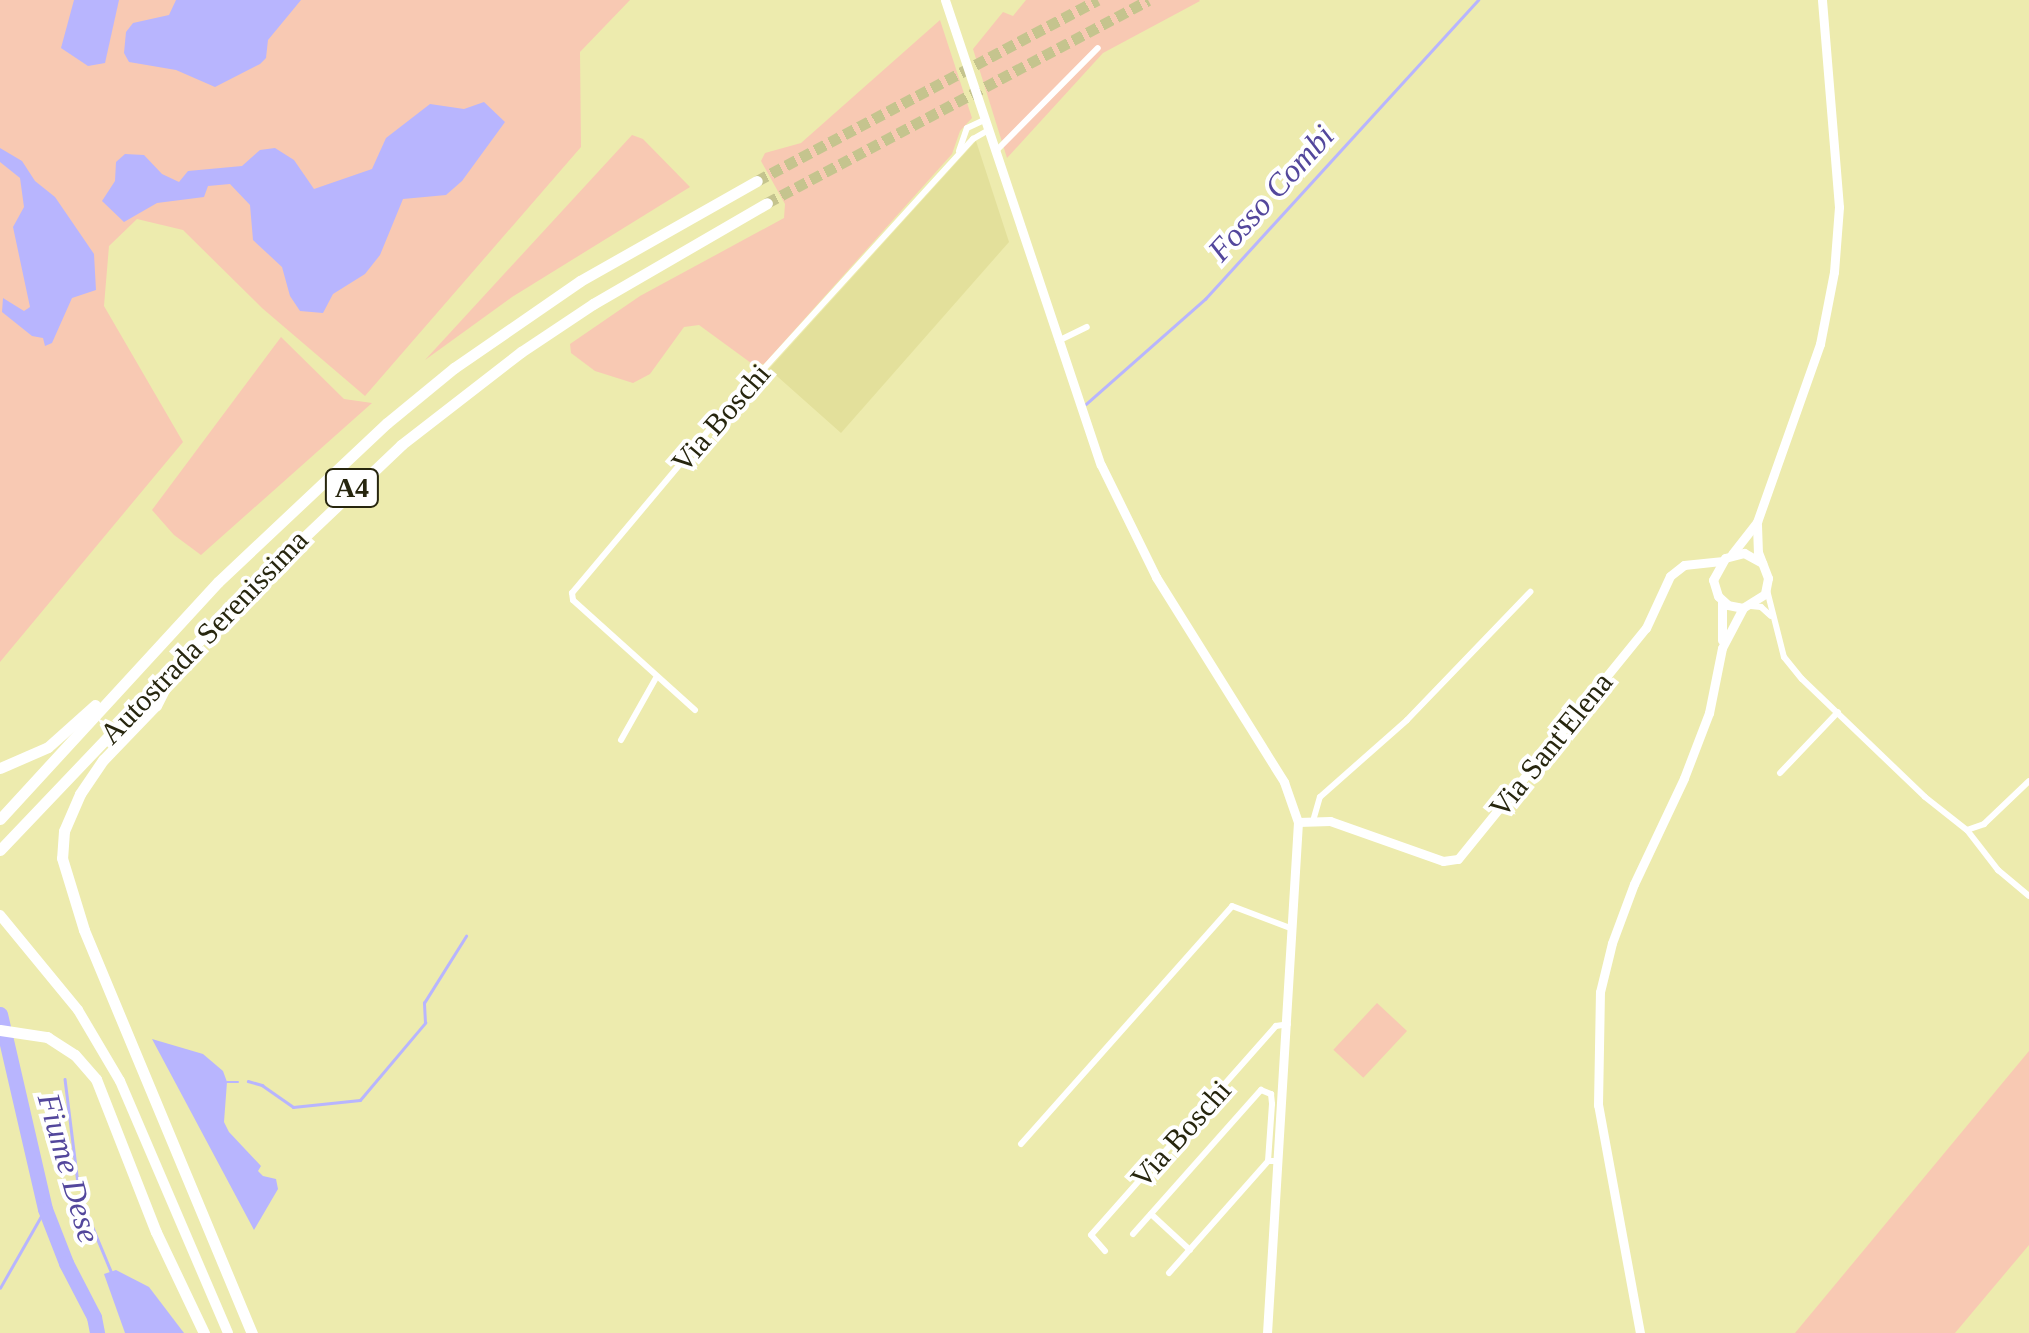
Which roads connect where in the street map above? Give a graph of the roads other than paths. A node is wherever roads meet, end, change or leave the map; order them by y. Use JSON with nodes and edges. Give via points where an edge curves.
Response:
{"nodes":[{"id":1,"x":945,"y":0,"type":"edge"},
{"id":2,"x":1822,"y":0,"type":"edge"},
{"id":3,"x":1098,"y":48,"type":"dead end"},
{"id":4,"x":985,"y":126,"type":"junction"},
{"id":5,"x":994,"y":152,"type":"junction"},
{"id":6,"x":757,"y":181,"type":"tunnel mouth"},
{"id":7,"x":767,"y":203,"type":"tunnel mouth"},
{"id":8,"x":1087,"y":327,"type":"dead end"},
{"id":9,"x":1058,"y":341,"type":"junction"},
{"id":10,"x":1757,"y":522,"type":"junction"},
{"id":11,"x":1732,"y":554,"type":"junction"},
{"id":12,"x":1722,"y":561,"type":"junction"},
{"id":13,"x":1762,"y":563,"type":"junction"},
{"id":14,"x":1693,"y":564,"type":"junction"},
{"id":15,"x":1713,"y":580,"type":"junction"},
{"id":16,"x":1767,"y":590,"type":"junction"},
{"id":17,"x":1530,"y":592,"type":"dead end"},
{"id":18,"x":1721,"y":600,"type":"junction"},
{"id":19,"x":1747,"y":607,"type":"junction"},
{"id":20,"x":1775,"y":622,"type":"junction"},
{"id":21,"x":160,"y":645,"type":"junction"},
{"id":22,"x":1722,"y":648,"type":"junction"},
{"id":23,"x":178,"y":663,"type":"junction"},
{"id":24,"x":656,"y":678,"type":"junction"},
{"id":25,"x":695,"y":710,"type":"dead end"},
{"id":26,"x":1838,"y":712,"type":"junction"},
{"id":27,"x":621,"y":740,"type":"dead end"},
{"id":28,"x":0,"y":768,"type":"edge"},
{"id":29,"x":1780,"y":773,"type":"dead end"},
{"id":30,"x":2029,"y":781,"type":"edge"},
{"id":31,"x":0,"y":819,"type":"edge"},
{"id":32,"x":1313,"y":821,"type":"junction"},
{"id":33,"x":1298,"y":822,"type":"junction"},
{"id":34,"x":1967,"y":830,"type":"junction"},
{"id":35,"x":0,"y":850,"type":"edge"},
{"id":36,"x":2029,"y":896,"type":"edge"},
{"id":37,"x":0,"y":915,"type":"edge"},
{"id":38,"x":1295,"y":930,"type":"junction"},
{"id":39,"x":1288,"y":1024,"type":"junction"},
{"id":40,"x":0,"y":1030,"type":"edge"},
{"id":41,"x":1021,"y":1144,"type":"dead end"},
{"id":42,"x":1274,"y":1161,"type":"junction"},
{"id":43,"x":1151,"y":1214,"type":"junction"},
{"id":44,"x":1133,"y":1234,"type":"dead end"},
{"id":45,"x":1190,"y":1250,"type":"junction"},
{"id":46,"x":1105,"y":1252,"type":"dead end"},
{"id":47,"x":1169,"y":1273,"type":"dead end"},
{"id":48,"x":204,"y":1333,"type":"edge"},
{"id":49,"x":228,"y":1333,"type":"edge"},
{"id":50,"x":252,"y":1333,"type":"edge"},
{"id":51,"x":1267,"y":1333,"type":"edge"},
{"id":52,"x":1640,"y":1333,"type":"edge"}],
"edges":[{"from":1,"to":4,"type":"main road","name":"Via Boschi"},
{"from":2,"to":10,"type":"main road","via":[[1838,208],[1834,272],[1820,344]]},
{"from":3,"to":5,"type":"street"},
{"from":4,"to":5,"type":"main road","name":"Via Boschi"},
{"from":4,"to":24,"type":"street","name":"Via Boschi","via":[[691,449],[572,593]]},
{"from":5,"to":9,"type":"main road","name":"Via Boschi"},
{"from":6,"to":21,"type":"highway","name":"Autostrada Serenissima","number":"A4","via":[[580,281],[454,368],[326,476]]},
{"from":7,"to":23,"type":"highway","name":"Autostrada Serenissima","number":"A4","via":[[593,304],[464,394],[338,501]]},
{"from":8,"to":9,"type":"street"},
{"from":9,"to":33,"type":"main road","name":"Via Boschi","via":[[1129,530],[1276,770]]},
{"from":10,"to":11,"type":"main road"},
{"from":10,"to":13,"type":"main road"},
{"from":11,"to":12,"type":"main road"},
{"from":11,"to":13,"type":"main road"},
{"from":12,"to":14,"type":"main road"},
{"from":12,"to":15,"type":"main road"},
{"from":13,"to":16,"type":"main road"},
{"from":14,"to":15,"type":"main road"},
{"from":14,"to":32,"type":"main road","name":"Via Sant'Elena","via":[[1670,576],[1646,628],[1458,859],[1443,862]]},
{"from":15,"to":18,"type":"main road"},
{"from":16,"to":19,"type":"main road"},
{"from":16,"to":20,"type":"street"},
{"from":17,"to":32,"type":"street","via":[[1320,797]]},
{"from":18,"to":19,"type":"main road"},
{"from":18,"to":22,"type":"main road"},
{"from":19,"to":20,"type":"street","via":[[1764,609]]},
{"from":19,"to":22,"type":"main road"},
{"from":20,"to":26,"type":"street","via":[[1784,657]]},
{"from":21,"to":28,"type":"highway","via":[[48,747]]},
{"from":21,"to":31,"type":"highway","name":"Autostrada Serenissima","number":"A4"},
{"from":22,"to":52,"type":"main road","via":[[1708,713],[1634,884],[1600,992],[1598,1106]]},
{"from":23,"to":35,"type":"highway","name":"Autostrada Serenissima","number":"A4"},
{"from":23,"to":50,"type":"highway","via":[[156,705],[80,794],[64,831],[62,858],[84,930]]},
{"from":24,"to":25,"type":"street","name":"Via Boschi"},
{"from":24,"to":27,"type":"street"},
{"from":26,"to":29,"type":"street"},
{"from":26,"to":34,"type":"street"},
{"from":30,"to":34,"type":"street","via":[[1984,824]]},
{"from":32,"to":33,"type":"main road"},
{"from":33,"to":38,"type":"main road","name":"Via Boschi"},
{"from":34,"to":36,"type":"street"},
{"from":37,"to":49,"type":"main road","via":[[78,1010],[138,1119]]},
{"from":38,"to":39,"type":"main road","name":"Via Boschi"},
{"from":38,"to":41,"type":"street","via":[[1232,906]]},
{"from":39,"to":42,"type":"main road","name":"Via Boschi"},
{"from":39,"to":46,"type":"street","name":"Via Boschi","via":[[1276,1026],[1091,1235]]},
{"from":40,"to":48,"type":"highway","via":[[62,1044],[96,1078],[136,1186]]},
{"from":42,"to":43,"type":"street","name":"Via Boschi","via":[[1271,1094],[1261,1090]]},
{"from":42,"to":45,"type":"street"},
{"from":42,"to":51,"type":"main road","name":"Via Boschi"},
{"from":43,"to":44,"type":"street","name":"Via Boschi"},
{"from":43,"to":45,"type":"street","name":"Via Boschi"},
{"from":45,"to":47,"type":"street"}]}
